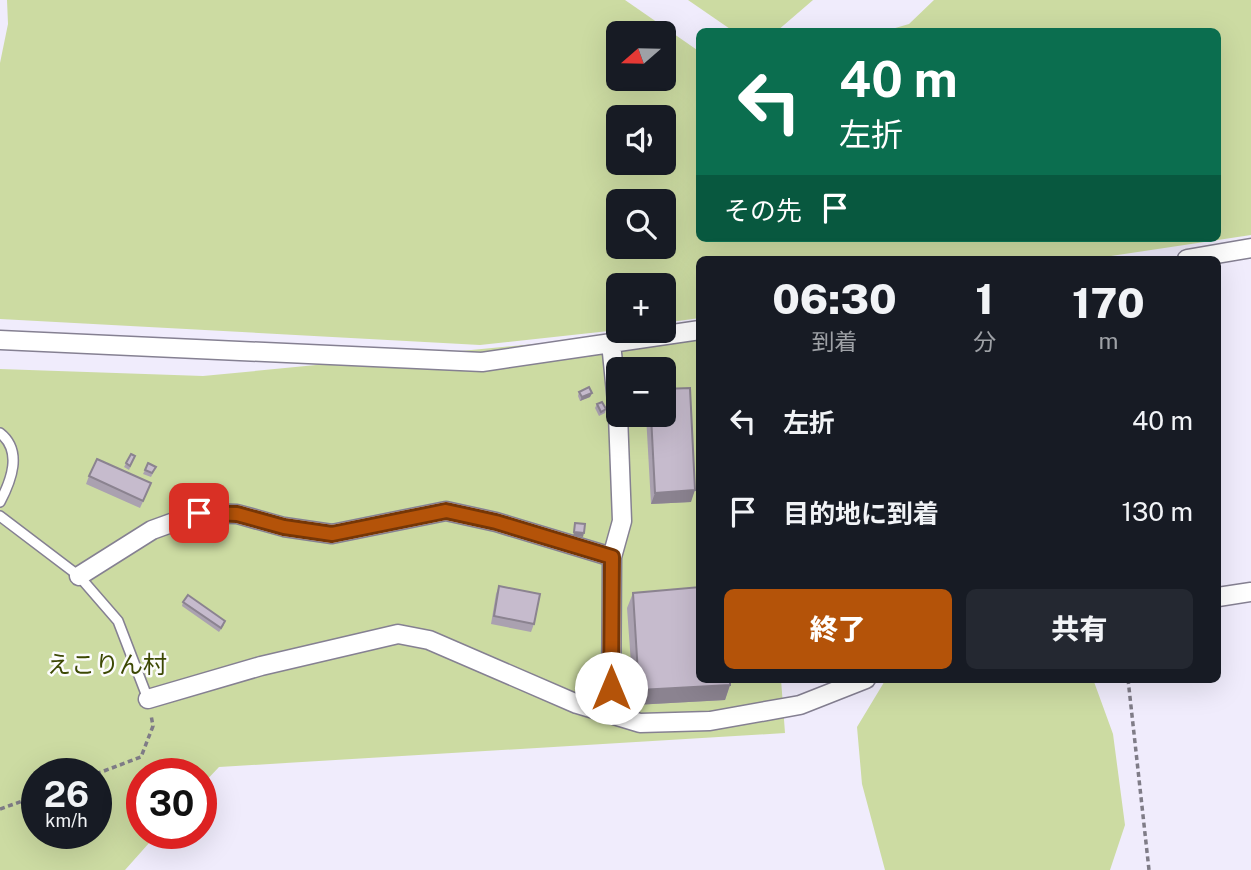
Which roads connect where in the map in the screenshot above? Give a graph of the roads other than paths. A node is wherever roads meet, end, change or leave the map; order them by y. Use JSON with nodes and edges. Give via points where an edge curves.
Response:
{"nodes":[{"id":1,"x":1251,"y":248,"type":"edge"},
{"id":2,"x":1204,"y":256,"type":"edge"},
{"id":3,"x":696,"y":331,"type":"edge"},
{"id":4,"x":676,"y":334,"type":"edge"},
{"id":5,"x":0,"y":340,"type":"edge"},
{"id":6,"x":611,"y":343,"type":"joint"},
{"id":7,"x":612,"y":357,"type":"edge"},
{"id":8,"x":618,"y":427,"type":"edge"},
{"id":9,"x":0,"y":433,"type":"edge"},
{"id":10,"x":0,"y":502,"type":"edge"},
{"id":11,"x":0,"y":516,"type":"edge"},
{"id":12,"x":612,"y":557,"type":"junction"},
{"id":13,"x":79,"y":576,"type":"junction"},
{"id":14,"x":1251,"y":592,"type":"edge"},
{"id":15,"x":1221,"y":597,"type":"edge"},
{"id":16,"x":856,"y":683,"type":"edge"},
{"id":17,"x":148,"y":699,"type":"joint"},
{"id":18,"x":611,"y":714,"type":"junction"}],
"edges":[{"from":1,"to":2,"type":"street"},
{"from":3,"to":4,"type":"street"},
{"from":5,"to":6,"type":"street","via":[[482,362]]},
{"from":6,"to":7,"type":"street"},
{"from":8,"to":12,"type":"street","via":[[622,521]]},
{"from":9,"to":10,"type":"lane","via":[[14,460],[13,479]]},
{"from":11,"to":13,"type":"lane"},
{"from":12,"to":13,"type":"street","via":[[446,511],[332,534],[237,514],[199,513],[152,530]]},
{"from":12,"to":18,"type":"street"},
{"from":13,"to":17,"type":"lane","via":[[118,621]]},
{"from":14,"to":15,"type":"street"},
{"from":16,"to":18,"type":"street","via":[[800,705],[710,722],[640,723]]},
{"from":17,"to":18,"type":"street","via":[[261,666],[398,634],[429,640],[577,704]]}]}
